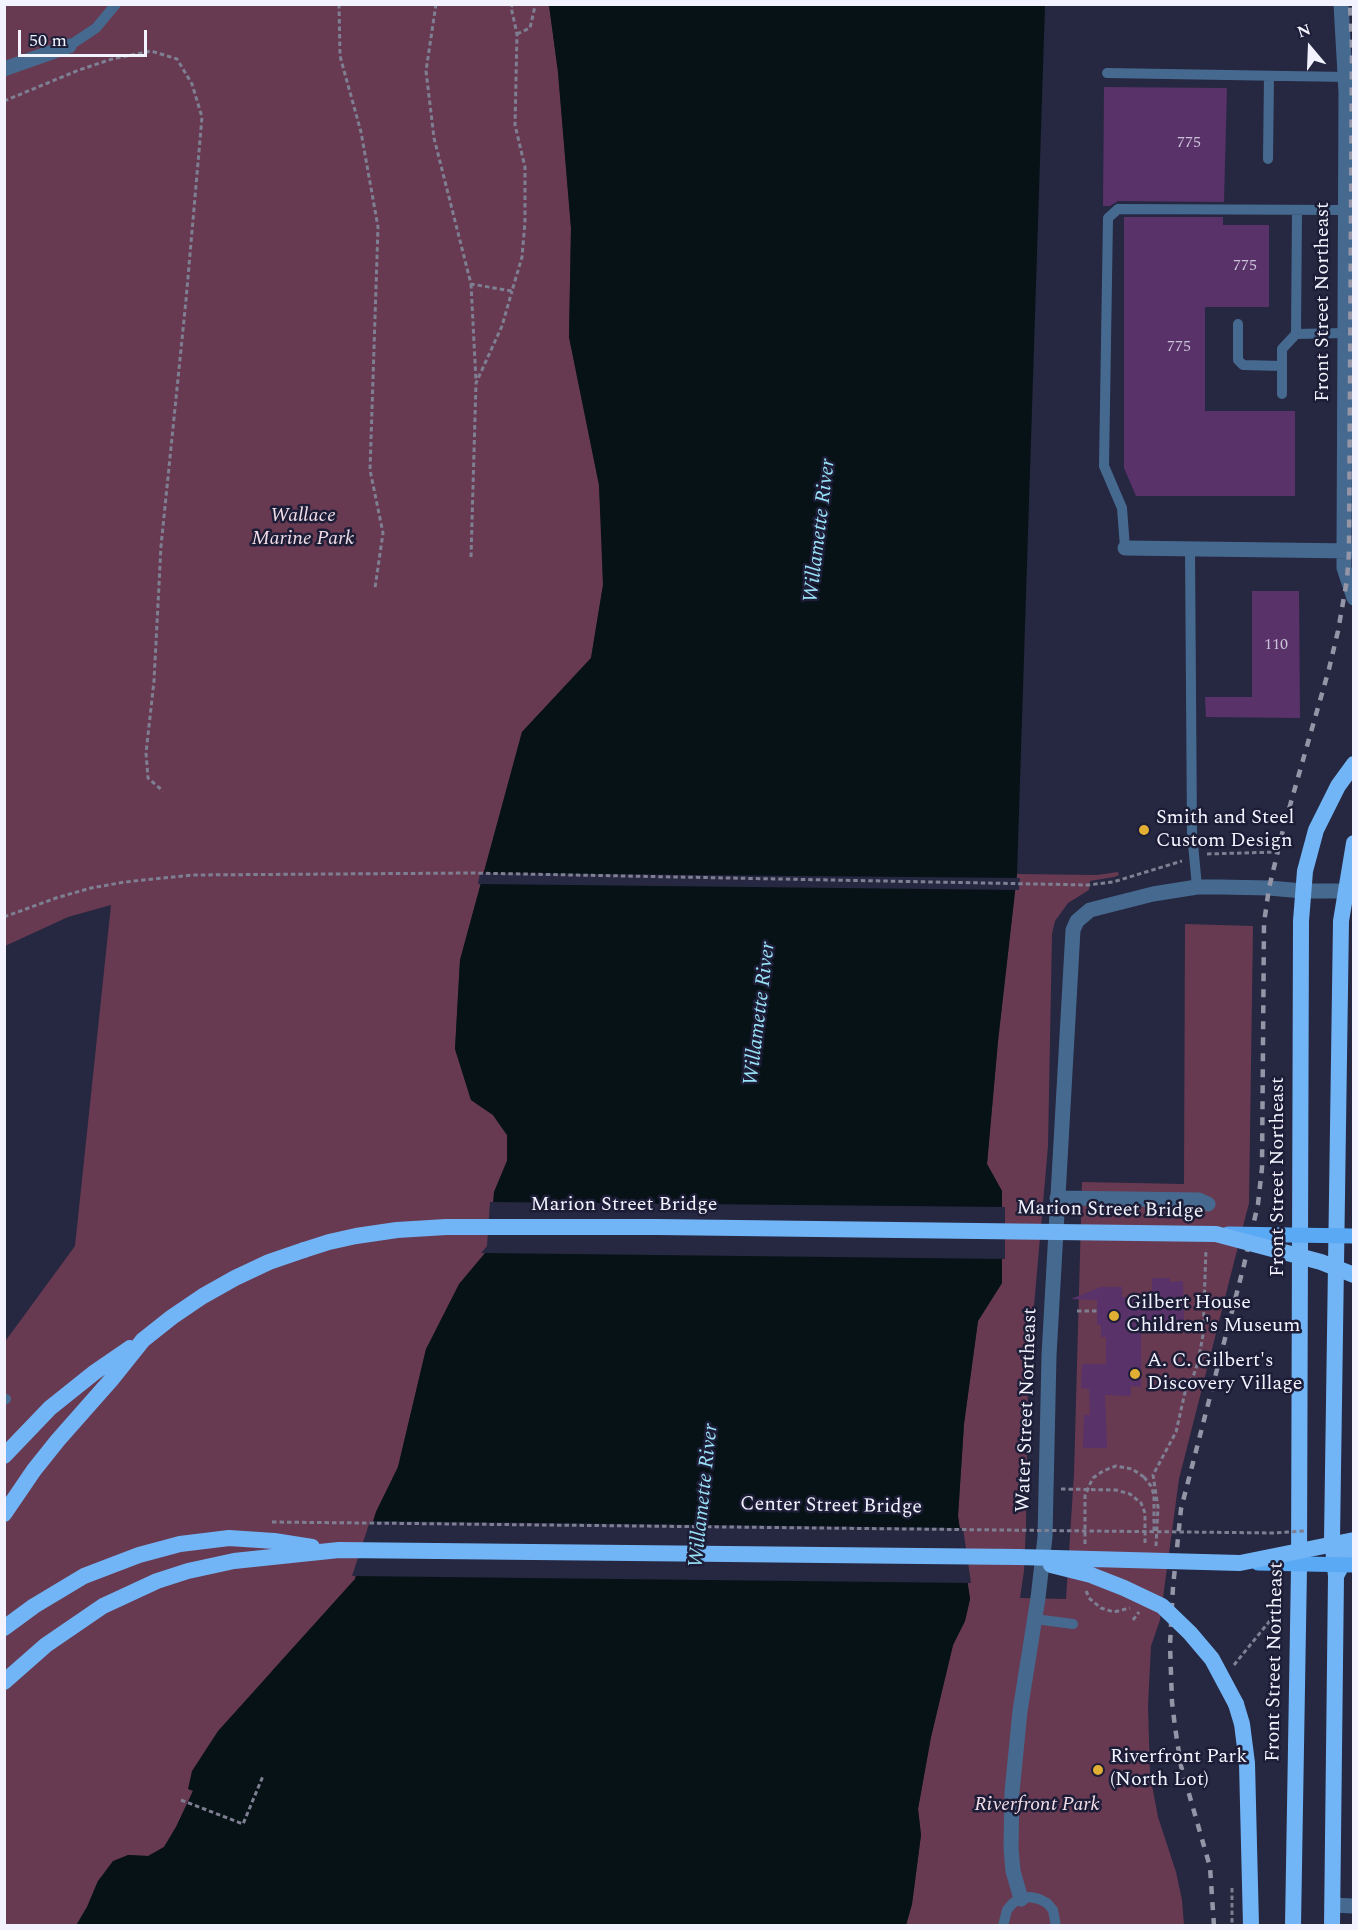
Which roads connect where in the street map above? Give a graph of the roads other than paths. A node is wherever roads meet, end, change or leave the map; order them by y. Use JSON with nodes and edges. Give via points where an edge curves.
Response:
{"nodes":[{"id":1,"x":116,"y":4,"type":"edge"},
{"id":2,"x":1341,"y":4,"type":"edge"},
{"id":3,"x":69,"y":46,"type":"joint"},
{"id":4,"x":1349,"y":48,"type":"edge"},
{"id":5,"x":4,"y":69,"type":"edge"},
{"id":6,"x":1107,"y":73,"type":"dead end"},
{"id":7,"x":1269,"y":76,"type":"junction"},
{"id":8,"x":1348,"y":87,"type":"edge"},
{"id":9,"x":1268,"y":159,"type":"dead end"},
{"id":10,"x":1297,"y":210,"type":"junction"},
{"id":11,"x":1345,"y":210,"type":"junction"},
{"id":12,"x":1349,"y":309,"type":"edge"},
{"id":13,"x":1238,"y":324,"type":"dead end"},
{"id":14,"x":1345,"y":333,"type":"junction"},
{"id":15,"x":1296,"y":334,"type":"junction"},
{"id":16,"x":1349,"y":354,"type":"edge"},
{"id":17,"x":1282,"y":366,"type":"junction"},
{"id":18,"x":1282,"y":394,"type":"dead end"},
{"id":19,"x":1349,"y":410,"type":"edge"},
{"id":20,"x":1349,"y":465,"type":"edge"},
{"id":21,"x":1125,"y":548,"type":"joint"},
{"id":22,"x":1190,"y":549,"type":"junction"},
{"id":23,"x":1348,"y":551,"type":"edge"},
{"id":24,"x":1353,"y":598,"type":"edge"},
{"id":25,"x":1353,"y":764,"type":"edge"},
{"id":26,"x":1353,"y":843,"type":"edge"},
{"id":27,"x":1197,"y":887,"type":"junction"},
{"id":28,"x":1303,"y":891,"type":"junction"},
{"id":29,"x":1349,"y":891,"type":"edge"},
{"id":30,"x":1057,"y":1198,"type":"junction"},
{"id":31,"x":1208,"y":1204,"type":"dead end"},
{"id":32,"x":1216,"y":1234,"type":"junction"},
{"id":33,"x":1353,"y":1236,"type":"edge"},
{"id":34,"x":1336,"y":1266,"type":"junction"},
{"id":35,"x":1353,"y":1267,"type":"edge"},
{"id":36,"x":1353,"y":1275,"type":"edge"},
{"id":37,"x":143,"y":1340,"type":"junction"},
{"id":38,"x":4,"y":1456,"type":"edge"},
{"id":39,"x":4,"y":1514,"type":"edge"},
{"id":40,"x":1353,"y":1541,"type":"edge"},
{"id":41,"x":339,"y":1550,"type":"junction"},
{"id":42,"x":1018,"y":1557,"type":"junction"},
{"id":43,"x":1240,"y":1563,"type":"junction"},
{"id":44,"x":1353,"y":1565,"type":"edge"},
{"id":45,"x":1336,"y":1575,"type":"junction"},
{"id":46,"x":1035,"y":1618,"type":"junction"},
{"id":47,"x":1073,"y":1624,"type":"dead end"},
{"id":48,"x":4,"y":1628,"type":"edge"},
{"id":49,"x":4,"y":1682,"type":"edge"},
{"id":50,"x":1021,"y":1899,"type":"junction"},
{"id":51,"x":1332,"y":1905,"type":"junction"},
{"id":52,"x":1353,"y":1906,"type":"edge"},
{"id":53,"x":1003,"y":1926,"type":"edge"},
{"id":54,"x":1056,"y":1926,"type":"edge"},
{"id":55,"x":1251,"y":1926,"type":"edge"},
{"id":56,"x":1293,"y":1926,"type":"edge"},
{"id":57,"x":1332,"y":1926,"type":"edge"}],
"edges":[{"from":1,"to":3,"type":"lane","via":[[96,28]]},
{"from":2,"to":4,"type":"street","name":"Front Street Northeast"},
{"from":3,"to":5,"type":"street"},
{"from":4,"to":8,"type":"street","name":"Front Street Northeast"},
{"from":6,"to":7,"type":"lane"},
{"from":7,"to":8,"type":"lane"},
{"from":7,"to":9,"type":"lane"},
{"from":8,"to":11,"type":"street","name":"Front Street Northeast"},
{"from":10,"to":11,"type":"lane"},
{"from":10,"to":15,"type":"lane"},
{"from":10,"to":21,"type":"lane","via":[[1118,209],[1108,218],[1104,466],[1122,508]]},
{"from":11,"to":12,"type":"street","name":"Front Street Northeast"},
{"from":12,"to":14,"type":"street","name":"Front Street Northeast"},
{"from":13,"to":17,"type":"lane","via":[[1238,360],[1243,365]]},
{"from":14,"to":15,"type":"lane"},
{"from":14,"to":16,"type":"street","name":"Front Street Northeast"},
{"from":15,"to":17,"type":"lane","via":[[1282,349]]},
{"from":16,"to":19,"type":"street","name":"Front Street Northeast"},
{"from":17,"to":18,"type":"lane"},
{"from":19,"to":20,"type":"street","name":"Front Street Northeast"},
{"from":20,"to":23,"type":"street","name":"Front Street Northeast"},
{"from":21,"to":22,"type":"street"},
{"from":22,"to":23,"type":"street"},
{"from":22,"to":27,"type":"lane","via":[[1192,833]]},
{"from":23,"to":24,"type":"street","name":"Front Street Northeast","via":[[1344,568]]},
{"from":25,"to":28,"type":"highway","name":"Front Street Northeast","via":[[1316,830]]},
{"from":26,"to":29,"type":"highway"},
{"from":27,"to":28,"type":"street"},
{"from":27,"to":30,"type":"street","name":"Water Street Northeast","via":[[1090,910],[1077,921],[1071,938]]},
{"from":28,"to":29,"type":"street"},
{"from":28,"to":56,"type":"highway","name":"Front Street Northeast"},
{"from":29,"to":34,"type":"highway","via":[[1341,921]]},
{"from":30,"to":31,"type":"street","via":[[1199,1200]]},
{"from":30,"to":46,"type":"street","name":"Water Street Northeast","via":[[1045,1537]]},
{"from":32,"to":33,"type":"main road","name":"Marion Street Bridge","bridge":true},
{"from":32,"to":36,"type":"highway","bridge":true,"via":[[1321,1262]]},
{"from":32,"to":37,"type":"highway","name":"Marion Street Bridge","bridge":true,"via":[[658,1227],[397,1230],[329,1242],[269,1262],[203,1296]]},
{"from":34,"to":35,"type":"highway"},
{"from":34,"to":45,"type":"highway","via":[[1332,1539]]},
{"from":37,"to":38,"type":"highway","via":[[50,1408]]},
{"from":37,"to":39,"type":"highway","name":"Marion Street Bridge","via":[[52,1447]]},
{"from":40,"to":43,"type":"highway","bridge":true},
{"from":40,"to":45,"type":"highway"},
{"from":41,"to":42,"type":"highway"},
{"from":41,"to":48,"type":"highway","via":[[229,1538],[180,1544],[84,1576]]},
{"from":41,"to":49,"type":"highway","via":[[234,1561],[157,1581],[75,1624]]},
{"from":42,"to":43,"type":"highway","bridge":true},
{"from":42,"to":55,"type":"highway","bridge":true,"via":[[1091,1575],[1162,1606],[1212,1659],[1242,1724],[1247,1762]]},
{"from":43,"to":44,"type":"main road","bridge":true},
{"from":45,"to":51,"type":"highway"},
{"from":46,"to":47,"type":"lane"},
{"from":46,"to":50,"type":"street","name":"Water Street Northeast","via":[[1012,1792],[1011,1848]]},
{"from":50,"to":53,"type":"lane","via":[[1007,1910]]},
{"from":50,"to":54,"type":"lane","via":[[1030,1897],[1047,1903],[1053,1910]]},
{"from":51,"to":52,"type":"street"},
{"from":51,"to":57,"type":"highway"}]}
